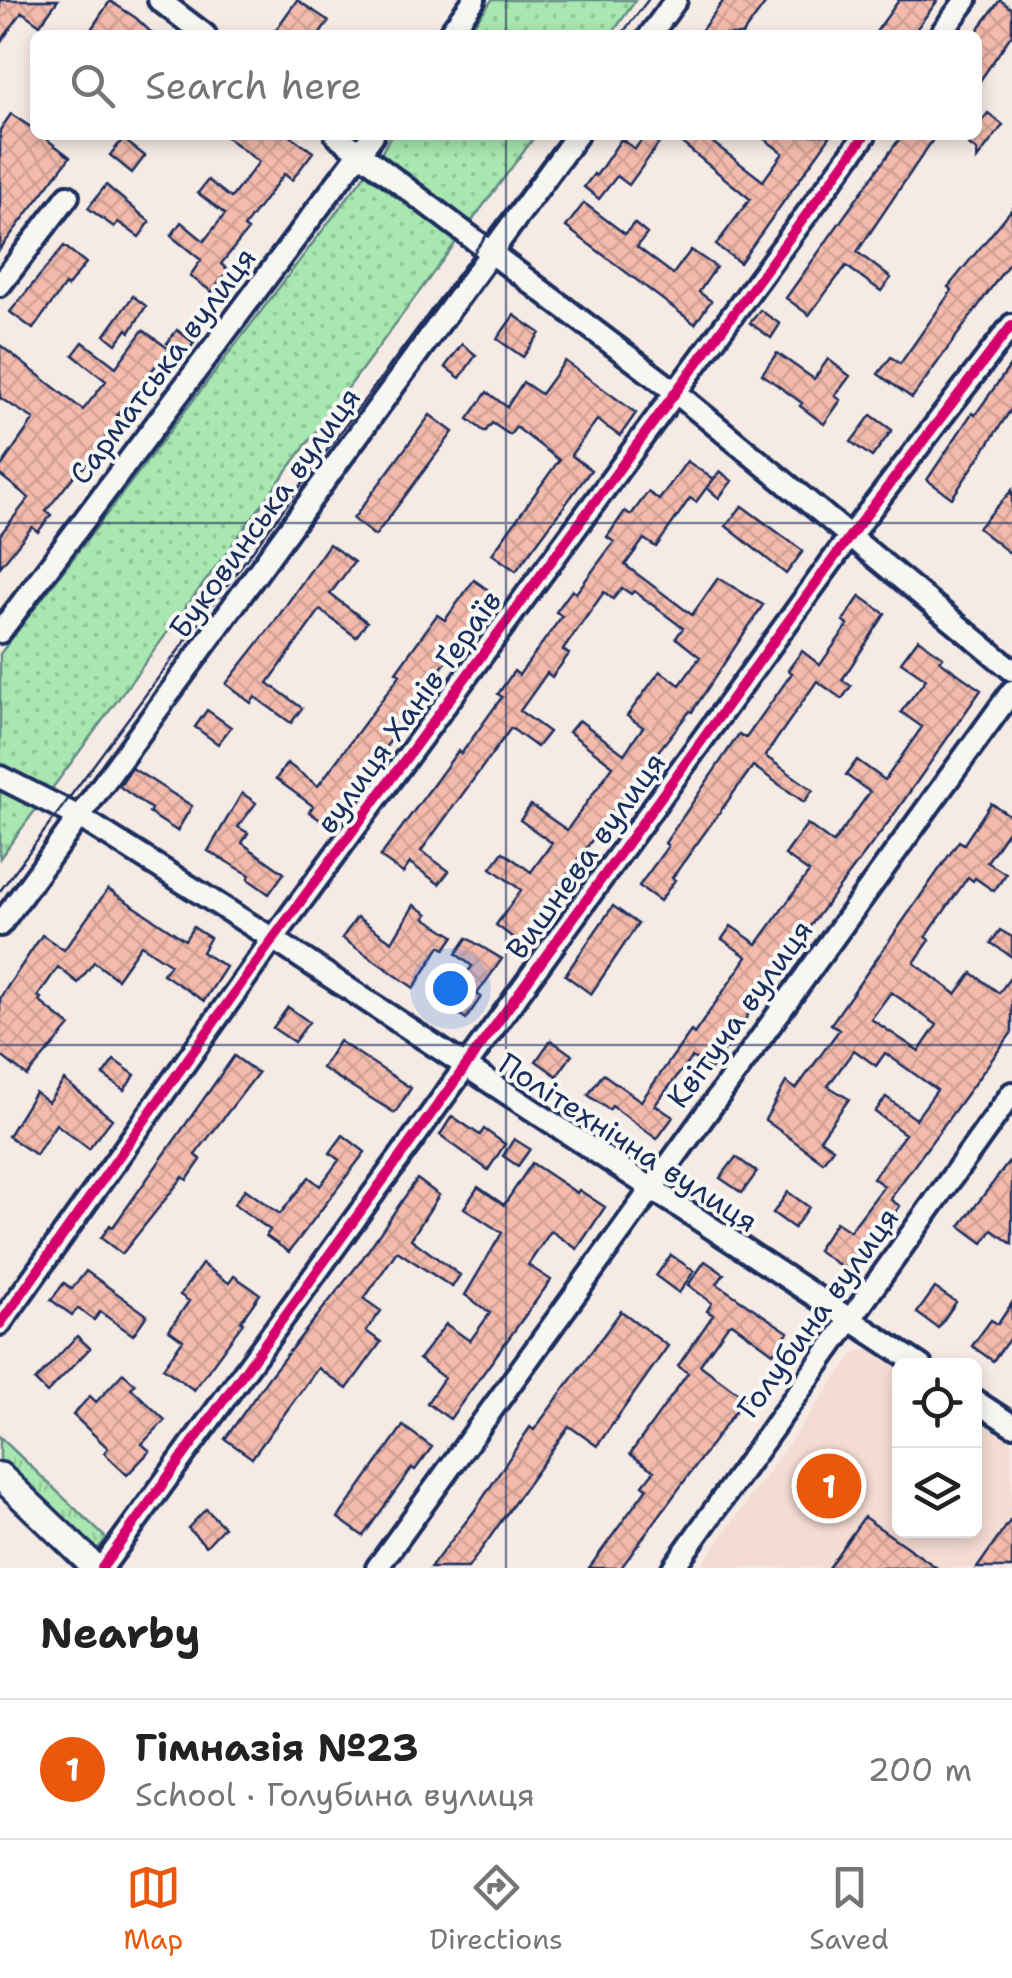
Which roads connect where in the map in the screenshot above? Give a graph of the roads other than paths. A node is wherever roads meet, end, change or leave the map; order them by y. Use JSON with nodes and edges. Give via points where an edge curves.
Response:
{"nodes":[{"id":1,"x":160,"y":0,"type":"edge"},
{"id":2,"x":474,"y":0,"type":"edge"},
{"id":3,"x":676,"y":0,"type":"edge"},
{"id":4,"x":966,"y":0,"type":"edge"},
{"id":5,"x":199,"y":30,"type":"edge"},
{"id":6,"x":452,"y":30,"type":"edge"},
{"id":7,"x":654,"y":30,"type":"edge"},
{"id":8,"x":944,"y":30,"type":"edge"},
{"id":9,"x":343,"y":140,"type":"edge"},
{"id":10,"x":370,"y":140,"type":"edge"},
{"id":11,"x":573,"y":140,"type":"edge"},
{"id":12,"x":862,"y":140,"type":"edge"},
{"id":13,"x":360,"y":153,"type":"junction"},
{"id":14,"x":68,"y":196,"type":"dead end"},
{"id":15,"x":491,"y":252,"type":"junction"},
{"id":16,"x":0,"y":285,"type":"edge"},
{"id":17,"x":1012,"y":325,"type":"edge"},
{"id":18,"x":674,"y":391,"type":"junction"},
{"id":19,"x":850,"y":536,"type":"junction"},
{"id":20,"x":0,"y":632,"type":"edge"},
{"id":21,"x":1012,"y":670,"type":"edge"},
{"id":22,"x":1012,"y":691,"type":"edge"},
{"id":23,"x":0,"y":778,"type":"edge"},
{"id":24,"x":81,"y":818,"type":"junction"},
{"id":25,"x":0,"y":925,"type":"edge"},
{"id":26,"x":273,"y":939,"type":"junction"},
{"id":27,"x":464,"y":1065,"type":"junction"},
{"id":28,"x":1012,"y":1094,"type":"edge"},
{"id":29,"x":652,"y":1187,"type":"junction"},
{"id":30,"x":850,"y":1320,"type":"junction"},
{"id":31,"x":0,"y":1324,"type":"edge"},
{"id":32,"x":909,"y":1358,"type":"edge"},
{"id":33,"x":982,"y":1405,"type":"edge"},
{"id":34,"x":1012,"y":1424,"type":"edge"},
{"id":35,"x":0,"y":1476,"type":"edge"},
{"id":36,"x":99,"y":1568,"type":"edge"},
{"id":37,"x":377,"y":1568,"type":"edge"},
{"id":38,"x":673,"y":1568,"type":"edge"}],
"edges":[{"from":1,"to":5,"type":"street"},
{"from":2,"to":6,"type":"street"},
{"from":3,"to":7,"type":"street"},
{"from":4,"to":8,"type":"street"},
{"from":9,"to":13,"type":"street"},
{"from":10,"to":13,"type":"street","name":"Сарматська вулиця"},
{"from":11,"to":15,"type":"street","name":"Буковинська вулиця"},
{"from":12,"to":18,"type":"street","name":"вулиця Ханів Ґераїв"},
{"from":13,"to":15,"type":"street"},
{"from":13,"to":20,"type":"street","name":"Сарматська вулиця"},
{"from":14,"to":16,"type":"street"},
{"from":15,"to":18,"type":"street"},
{"from":15,"to":24,"type":"street","name":"Буковинська вулиця"},
{"from":17,"to":19,"type":"street","name":"Вишнева вулиця"},
{"from":18,"to":19,"type":"street"},
{"from":18,"to":26,"type":"street","name":"вулиця Ханів Ґераїв"},
{"from":19,"to":21,"type":"street"},
{"from":19,"to":27,"type":"street","name":"Вишнева вулиця"},
{"from":22,"to":29,"type":"street","name":"Квітуча вулиця"},
{"from":23,"to":24,"type":"street","name":"Політехнічна вулиця"},
{"from":24,"to":25,"type":"street","name":"Буковинська вулиця"},
{"from":24,"to":26,"type":"street","name":"Політехнічна вулиця"},
{"from":26,"to":27,"type":"street","name":"Політехнічна вулиця"},
{"from":26,"to":31,"type":"street","name":"вулиця Ханів Ґераїв"},
{"from":27,"to":29,"type":"street","name":"Політехнічна вулиця"},
{"from":27,"to":36,"type":"street","name":"Вишнева вулиця"},
{"from":28,"to":30,"type":"street","name":"Голубина вулиця"},
{"from":29,"to":30,"type":"street","name":"Політехнічна вулиця"},
{"from":29,"to":37,"type":"street","name":"Квітуча вулиця"},
{"from":30,"to":32,"type":"street","name":"Політехнічна вулиця"},
{"from":30,"to":38,"type":"street","name":"Голубина вулиця"},
{"from":33,"to":34,"type":"street"},
{"from":35,"to":36,"type":"street"}]}
